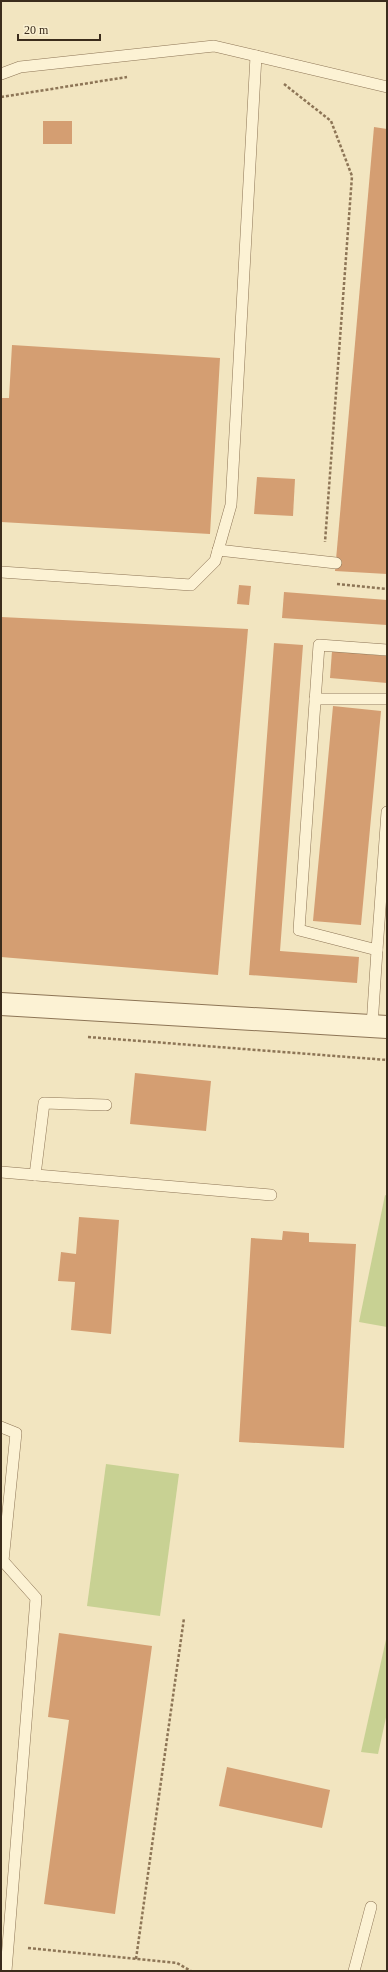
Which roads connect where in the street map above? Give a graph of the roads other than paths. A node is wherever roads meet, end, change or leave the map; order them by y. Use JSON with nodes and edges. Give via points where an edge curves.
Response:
{"nodes":[{"id":1,"x":256,"y":56,"type":"junction"},
{"id":2,"x":1,"y":74,"type":"edge"},
{"id":3,"x":387,"y":87,"type":"edge"},
{"id":4,"x":218,"y":550,"type":"junction"},
{"id":5,"x":336,"y":563,"type":"dead end"},
{"id":6,"x":1,"y":572,"type":"edge"},
{"id":7,"x":387,"y":650,"type":"edge"},
{"id":8,"x":315,"y":699,"type":"junction"},
{"id":9,"x":387,"y":699,"type":"edge"},
{"id":10,"x":387,"y":812,"type":"edge"},
{"id":11,"x":377,"y":950,"type":"junction"},
{"id":12,"x":1,"y":1004,"type":"edge"},
{"id":13,"x":380,"y":1026,"type":"edge"},
{"id":14,"x":106,"y":1105,"type":"dead end"},
{"id":15,"x":1,"y":1172,"type":"edge"},
{"id":16,"x":35,"y":1175,"type":"junction"},
{"id":17,"x":271,"y":1195,"type":"dead end"},
{"id":18,"x":1,"y":1427,"type":"edge"},
{"id":19,"x":371,"y":1907,"type":"dead end"},
{"id":20,"x":6,"y":1971,"type":"edge"},
{"id":21,"x":354,"y":1971,"type":"edge"}],
"edges":[{"from":1,"to":2,"type":"lane","via":[[214,46],[20,67]]},
{"from":1,"to":3,"type":"lane"},
{"from":1,"to":4,"type":"lane","via":[[231,505]]},
{"from":4,"to":5,"type":"lane"},
{"from":4,"to":6,"type":"lane","via":[[215,560],[191,585]]},
{"from":7,"to":8,"type":"lane","via":[[319,645]]},
{"from":8,"to":9,"type":"lane"},
{"from":8,"to":11,"type":"lane","via":[[299,930]]},
{"from":10,"to":11,"type":"lane"},
{"from":11,"to":13,"type":"lane"},
{"from":12,"to":13,"type":"street"},
{"from":14,"to":16,"type":"lane","via":[[44,1103]]},
{"from":15,"to":16,"type":"lane"},
{"from":16,"to":17,"type":"lane"},
{"from":18,"to":20,"type":"lane","via":[[16,1433],[3,1561],[36,1598]]},
{"from":19,"to":21,"type":"lane"}]}
